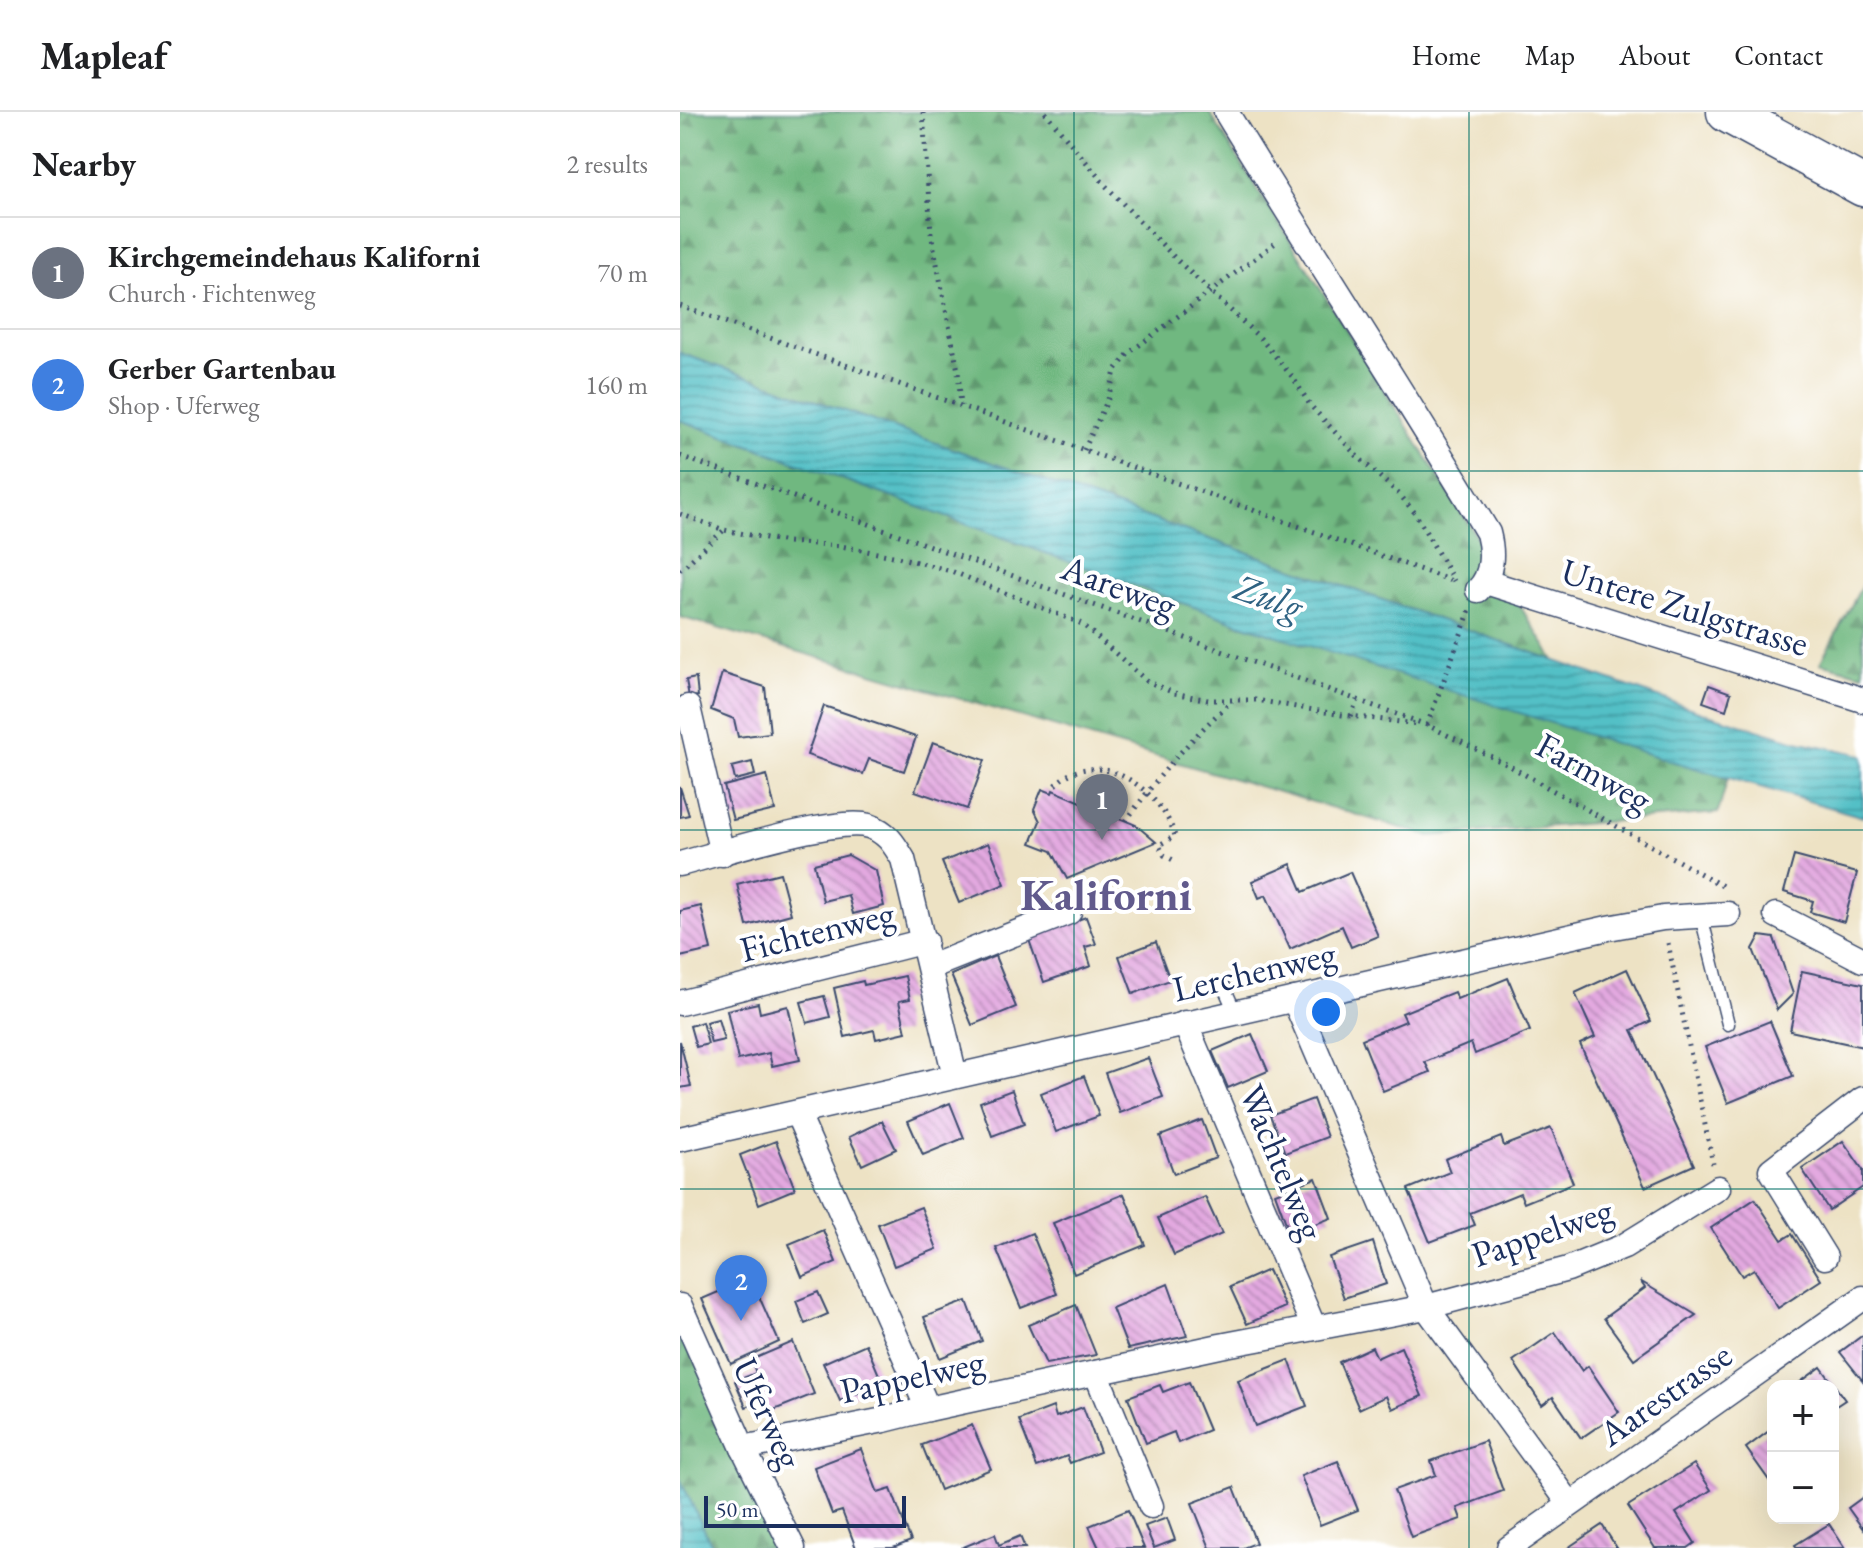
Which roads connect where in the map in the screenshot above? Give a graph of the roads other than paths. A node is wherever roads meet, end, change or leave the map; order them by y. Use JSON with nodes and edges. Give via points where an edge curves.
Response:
{"nodes":[{"id":1,"x":1226,"y":112,"type":"edge"},
{"id":2,"x":1727,"y":112,"type":"edge"},
{"id":3,"x":1863,"y":186,"type":"edge"},
{"id":4,"x":1863,"y":700,"type":"edge"},
{"id":5,"x":688,"y":707,"type":"dead end"},
{"id":6,"x":722,"y":854,"type":"junction"},
{"id":7,"x":680,"y":864,"type":"edge"},
{"id":8,"x":1069,"y":912,"type":"dead end"},
{"id":9,"x":1728,"y":914,"type":"dead end"},
{"id":10,"x":1776,"y":915,"type":"dead end"},
{"id":11,"x":1701,"y":916,"type":"junction"},
{"id":12,"x":925,"y":941,"type":"junction"},
{"id":13,"x":1863,"y":960,"type":"edge"},
{"id":14,"x":930,"y":967,"type":"junction"},
{"id":15,"x":1224,"y":987,"type":"dead end"},
{"id":16,"x":1294,"y":999,"type":"junction"},
{"id":17,"x":680,"y":1003,"type":"edge"},
{"id":18,"x":1235,"y":1012,"type":"junction"},
{"id":19,"x":1185,"y":1023,"type":"junction"},
{"id":20,"x":1728,"y":1024,"type":"dead end"},
{"id":21,"x":955,"y":1076,"type":"junction"},
{"id":22,"x":1863,"y":1099,"type":"edge"},
{"id":23,"x":797,"y":1113,"type":"junction"},
{"id":24,"x":680,"y":1139,"type":"edge"},
{"id":25,"x":1718,"y":1188,"type":"road end"},
{"id":26,"x":1825,"y":1257,"type":"dead end"},
{"id":27,"x":1863,"y":1298,"type":"edge"},
{"id":28,"x":680,"y":1306,"type":"edge"},
{"id":29,"x":1426,"y":1307,"type":"junction"},
{"id":30,"x":1314,"y":1328,"type":"junction"},
{"id":31,"x":1096,"y":1373,"type":"junction"},
{"id":32,"x":928,"y":1409,"type":"junction"},
{"id":33,"x":743,"y":1448,"type":"junction"},
{"id":34,"x":1570,"y":1504,"type":"junction"},
{"id":35,"x":1151,"y":1506,"type":"dead end"},
{"id":36,"x":793,"y":1548,"type":"edge"},
{"id":37,"x":1509,"y":1548,"type":"edge"}],
"edges":[{"from":1,"to":4,"type":"street","name":"Untere Zulgstrasse","via":[[1488,533],[1493,550],[1477,595]]},
{"from":2,"to":3,"type":"highway"},
{"from":5,"to":6,"type":"street"},
{"from":6,"to":7,"type":"street","name":"Fichtenweg"},
{"from":6,"to":12,"type":"street","name":"Fichtenweg","via":[[841,823],[868,826],[891,838],[903,859]]},
{"from":8,"to":14,"type":"street","name":"Fichtenweg"},
{"from":9,"to":11,"type":"street","name":"Lerchenweg"},
{"from":10,"to":13,"type":"street"},
{"from":11,"to":16,"type":"street","name":"Lerchenweg","via":[[1608,928]]},
{"from":11,"to":20,"type":"lane"},
{"from":12,"to":14,"type":"street","name":"Fichtenweg"},
{"from":12,"to":17,"type":"street","name":"Fichtenweg"},
{"from":14,"to":21,"type":"street","name":"Fichtenweg"},
{"from":15,"to":18,"type":"lane"},
{"from":16,"to":18,"type":"street","name":"Lerchenweg"},
{"from":16,"to":29,"type":"street"},
{"from":18,"to":19,"type":"street","name":"Lerchenweg"},
{"from":19,"to":21,"type":"street","name":"Lerchenweg"},
{"from":19,"to":30,"type":"street","name":"Wachtelweg"},
{"from":21,"to":23,"type":"street","name":"Lerchenweg"},
{"from":22,"to":26,"type":"street","via":[[1771,1170]]},
{"from":23,"to":24,"type":"street","name":"Lerchenweg"},
{"from":23,"to":32,"type":"street"},
{"from":25,"to":29,"type":"street","name":"Pappelweg","via":[[1598,1258]]},
{"from":27,"to":34,"type":"street","name":"Aarestrasse"},
{"from":28,"to":33,"type":"street","name":"Uferweg"},
{"from":29,"to":30,"type":"street","name":"Pappelweg"},
{"from":29,"to":34,"type":"street"},
{"from":30,"to":31,"type":"street","name":"Pappelweg"},
{"from":31,"to":32,"type":"street","name":"Pappelweg"},
{"from":31,"to":35,"type":"street"},
{"from":32,"to":33,"type":"street","name":"Pappelweg"},
{"from":33,"to":36,"type":"street","name":"Uferweg"},
{"from":34,"to":37,"type":"street","name":"Aarestrasse"}]}
